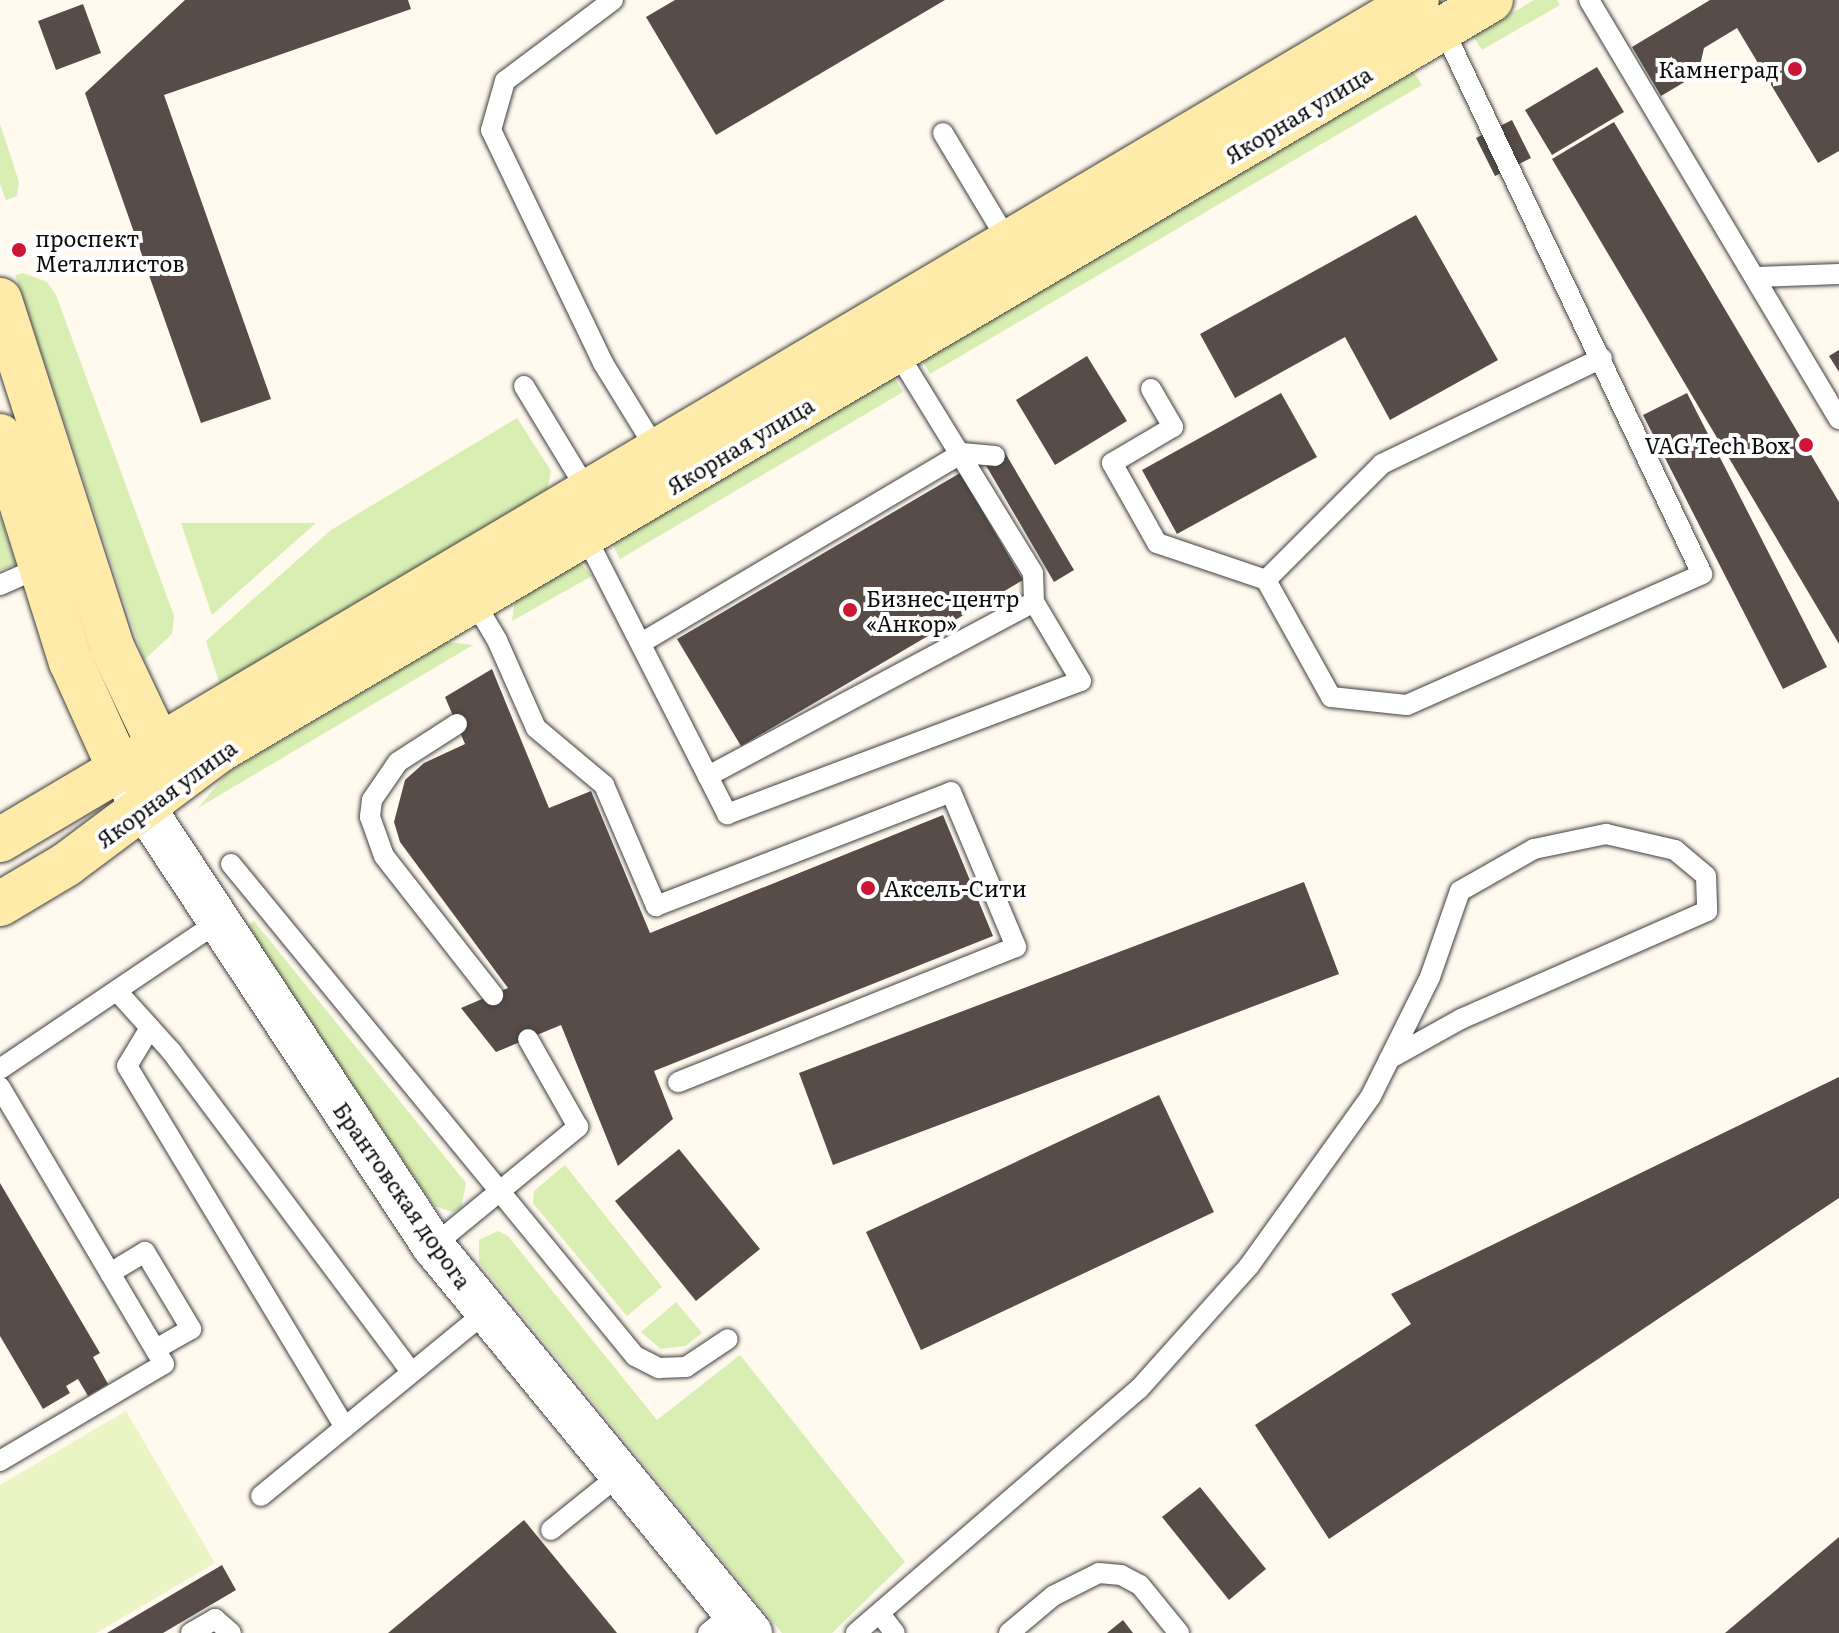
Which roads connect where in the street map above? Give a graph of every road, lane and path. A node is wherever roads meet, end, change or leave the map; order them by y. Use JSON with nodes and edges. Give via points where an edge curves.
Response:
{"nodes":[{"id":1,"x":613,"y":0,"type":"edge"},
{"id":2,"x":1491,"y":0,"type":"edge"},
{"id":3,"x":1589,"y":0,"type":"edge"},
{"id":4,"x":1429,"y":9,"type":"edge"},
{"id":5,"x":943,"y":133,"type":"dead end"},
{"id":6,"x":1008,"y":241,"type":"junction"},
{"id":7,"x":1839,"y":274,"type":"edge"},
{"id":8,"x":1757,"y":277,"type":"junction"},
{"id":9,"x":0,"y":300,"type":"edge"},
{"id":10,"x":897,"y":352,"type":"junction"},
{"id":11,"x":1602,"y":358,"type":"junction"},
{"id":12,"x":524,"y":386,"type":"dead end"},
{"id":13,"x":1151,"y":389,"type":"dead end"},
{"id":14,"x":1839,"y":419,"type":"edge"},
{"id":15,"x":0,"y":436,"type":"edge"},
{"id":16,"x":962,"y":453,"type":"junction"},
{"id":17,"x":995,"y":456,"type":"dead end"},
{"id":18,"x":667,"y":468,"type":"junction"},
{"id":19,"x":587,"y":515,"type":"junction"},
{"id":20,"x":41,"y":567,"type":"junction"},
{"id":21,"x":1266,"y":580,"type":"junction"},
{"id":22,"x":0,"y":585,"type":"edge"},
{"id":23,"x":1034,"y":602,"type":"junction"},
{"id":24,"x":475,"y":603,"type":"junction"},
{"id":25,"x":641,"y":643,"type":"junction"},
{"id":26,"x":457,"y":724,"type":"dead end"},
{"id":27,"x":159,"y":746,"type":"junction"},
{"id":28,"x":120,"y":770,"type":"junction"},
{"id":29,"x":708,"y":776,"type":"junction"},
{"id":30,"x":144,"y":810,"type":"junction"},
{"id":31,"x":0,"y":840,"type":"edge"},
{"id":32,"x":231,"y":864,"type":"dead end"},
{"id":33,"x":0,"y":904,"type":"edge"},
{"id":34,"x":218,"y":922,"type":"junction"},
{"id":35,"x":117,"y":991,"type":"junction"},
{"id":36,"x":493,"y":995,"type":"dead end"},
{"id":37,"x":150,"y":1028,"type":"junction"},
{"id":38,"x":528,"y":1039,"type":"dead end"},
{"id":39,"x":1389,"y":1059,"type":"junction"},
{"id":40,"x":0,"y":1069,"type":"edge"},
{"id":41,"x":678,"y":1082,"type":"dead end"},
{"id":42,"x":0,"y":1087,"type":"edge"},
{"id":43,"x":497,"y":1192,"type":"junction"},
{"id":44,"x":433,"y":1246,"type":"junction"},
{"id":45,"x":110,"y":1273,"type":"junction"},
{"id":46,"x":487,"y":1311,"type":"junction"},
{"id":47,"x":728,"y":1339,"type":"dead end"},
{"id":48,"x":156,"y":1349,"type":"junction"},
{"id":49,"x":411,"y":1372,"type":"junction"},
{"id":50,"x":345,"y":1427,"type":"junction"},
{"id":51,"x":3,"y":1454,"type":"edge"},
{"id":52,"x":622,"y":1473,"type":"junction"},
{"id":53,"x":261,"y":1496,"type":"dead end"},
{"id":54,"x":551,"y":1530,"type":"dead end"},
{"id":55,"x":880,"y":1614,"type":"junction"},
{"id":56,"x":731,"y":1626,"type":"edge"},
{"id":57,"x":191,"y":1633,"type":"edge"},
{"id":58,"x":231,"y":1633,"type":"edge"},
{"id":59,"x":856,"y":1633,"type":"edge"},
{"id":60,"x":895,"y":1633,"type":"edge"},
{"id":61,"x":1009,"y":1633,"type":"edge"},
{"id":62,"x":1179,"y":1633,"type":"edge"}],
"edges":[{"from":1,"to":18,"type":"lane","via":[[505,81],[491,130],[603,363]]},
{"from":2,"to":4,"type":"street","name":"Якорная улица"},
{"from":3,"to":8,"type":"lane"},
{"from":4,"to":6,"type":"street","name":"Якорная улица"},
{"from":4,"to":10,"type":"street","name":"Якорная улица"},
{"from":4,"to":11,"type":"lane"},
{"from":5,"to":6,"type":"lane"},
{"from":6,"to":18,"type":"street","name":"Якорная улица"},
{"from":7,"to":8,"type":"lane"},
{"from":8,"to":14,"type":"lane"},
{"from":9,"to":27,"type":"street","via":[[112,647]]},
{"from":10,"to":16,"type":"lane"},
{"from":10,"to":18,"type":"street","name":"Якорная улица"},
{"from":11,"to":21,"type":"lane","via":[[1382,464]]},
{"from":11,"to":21,"type":"lane","via":[[1702,574],[1407,705],[1331,697]]},
{"from":12,"to":19,"type":"lane"},
{"from":13,"to":21,"type":"lane","via":[[1173,427],[1112,463],[1157,543]]},
{"from":15,"to":20,"type":"street"},
{"from":16,"to":17,"type":"lane"},
{"from":16,"to":23,"type":"lane","via":[[1033,573]]},
{"from":16,"to":25,"type":"lane"},
{"from":18,"to":19,"type":"street","name":"Якорная улица"},
{"from":19,"to":24,"type":"street","name":"Якорная улица"},
{"from":19,"to":25,"type":"lane"},
{"from":19,"to":27,"type":"street","name":"Якорная улица"},
{"from":20,"to":22,"type":"lane"},
{"from":20,"to":28,"type":"street","via":[[71,662]]},
{"from":23,"to":29,"type":"lane"},
{"from":23,"to":29,"type":"lane","via":[[1081,681],[727,814]]},
{"from":24,"to":30,"type":"street","name":"Якорная улица","via":[[218,751]]},
{"from":24,"to":41,"type":"lane","via":[[511,693],[536,728],[604,785],[656,906],[951,792],[1016,947]]},
{"from":25,"to":29,"type":"lane"},
{"from":26,"to":36,"type":"lane","via":[[398,762],[372,800],[370,817],[384,856]]},
{"from":27,"to":28,"type":"street","name":"Якорная улица"},
{"from":27,"to":30,"type":"street"},
{"from":28,"to":30,"type":"street","name":"Брантовская дорога"},
{"from":28,"to":31,"type":"street","name":"Якорная улица"},
{"from":30,"to":33,"type":"street","name":"Якорная улица"},
{"from":30,"to":34,"type":"street","name":"Брантовская дорога"},
{"from":32,"to":43,"type":"lane"},
{"from":34,"to":35,"type":"lane"},
{"from":34,"to":44,"type":"street","name":"Брантовская дорога"},
{"from":35,"to":37,"type":"lane"},
{"from":35,"to":40,"type":"lane"},
{"from":37,"to":49,"type":"lane"},
{"from":37,"to":50,"type":"lane","via":[[127,1066]]},
{"from":38,"to":43,"type":"lane","via":[[578,1127]]},
{"from":39,"to":39,"type":"lane","via":[[1461,1019],[1707,911],[1706,876],[1675,850],[1606,834],[1534,849],[1460,891],[1430,977]]},
{"from":39,"to":55,"type":"lane","via":[[1362,1108],[1202,1323],[1139,1389]]},
{"from":42,"to":45,"type":"lane"},
{"from":43,"to":44,"type":"lane"},
{"from":43,"to":47,"type":"lane","via":[[635,1356],[659,1368],[686,1367]]},
{"from":44,"to":46,"type":"street","name":"Брантовская дорога"},
{"from":45,"to":48,"type":"lane"},
{"from":45,"to":48,"type":"lane","via":[[145,1252],[191,1329]]},
{"from":46,"to":49,"type":"lane"},
{"from":46,"to":52,"type":"street","name":"Брантовская дорога"},
{"from":48,"to":51,"type":"lane","via":[[164,1364]]},
{"from":49,"to":50,"type":"lane"},
{"from":50,"to":53,"type":"lane"},
{"from":52,"to":54,"type":"lane"},
{"from":52,"to":56,"type":"street","name":"Брантовская дорога"},
{"from":55,"to":59,"type":"lane"},
{"from":55,"to":60,"type":"lane"},
{"from":57,"to":58,"type":"lane","via":[[215,1619]]},
{"from":61,"to":62,"type":"lane","via":[[1053,1596],[1099,1573],[1121,1575],[1140,1585]]}]}
